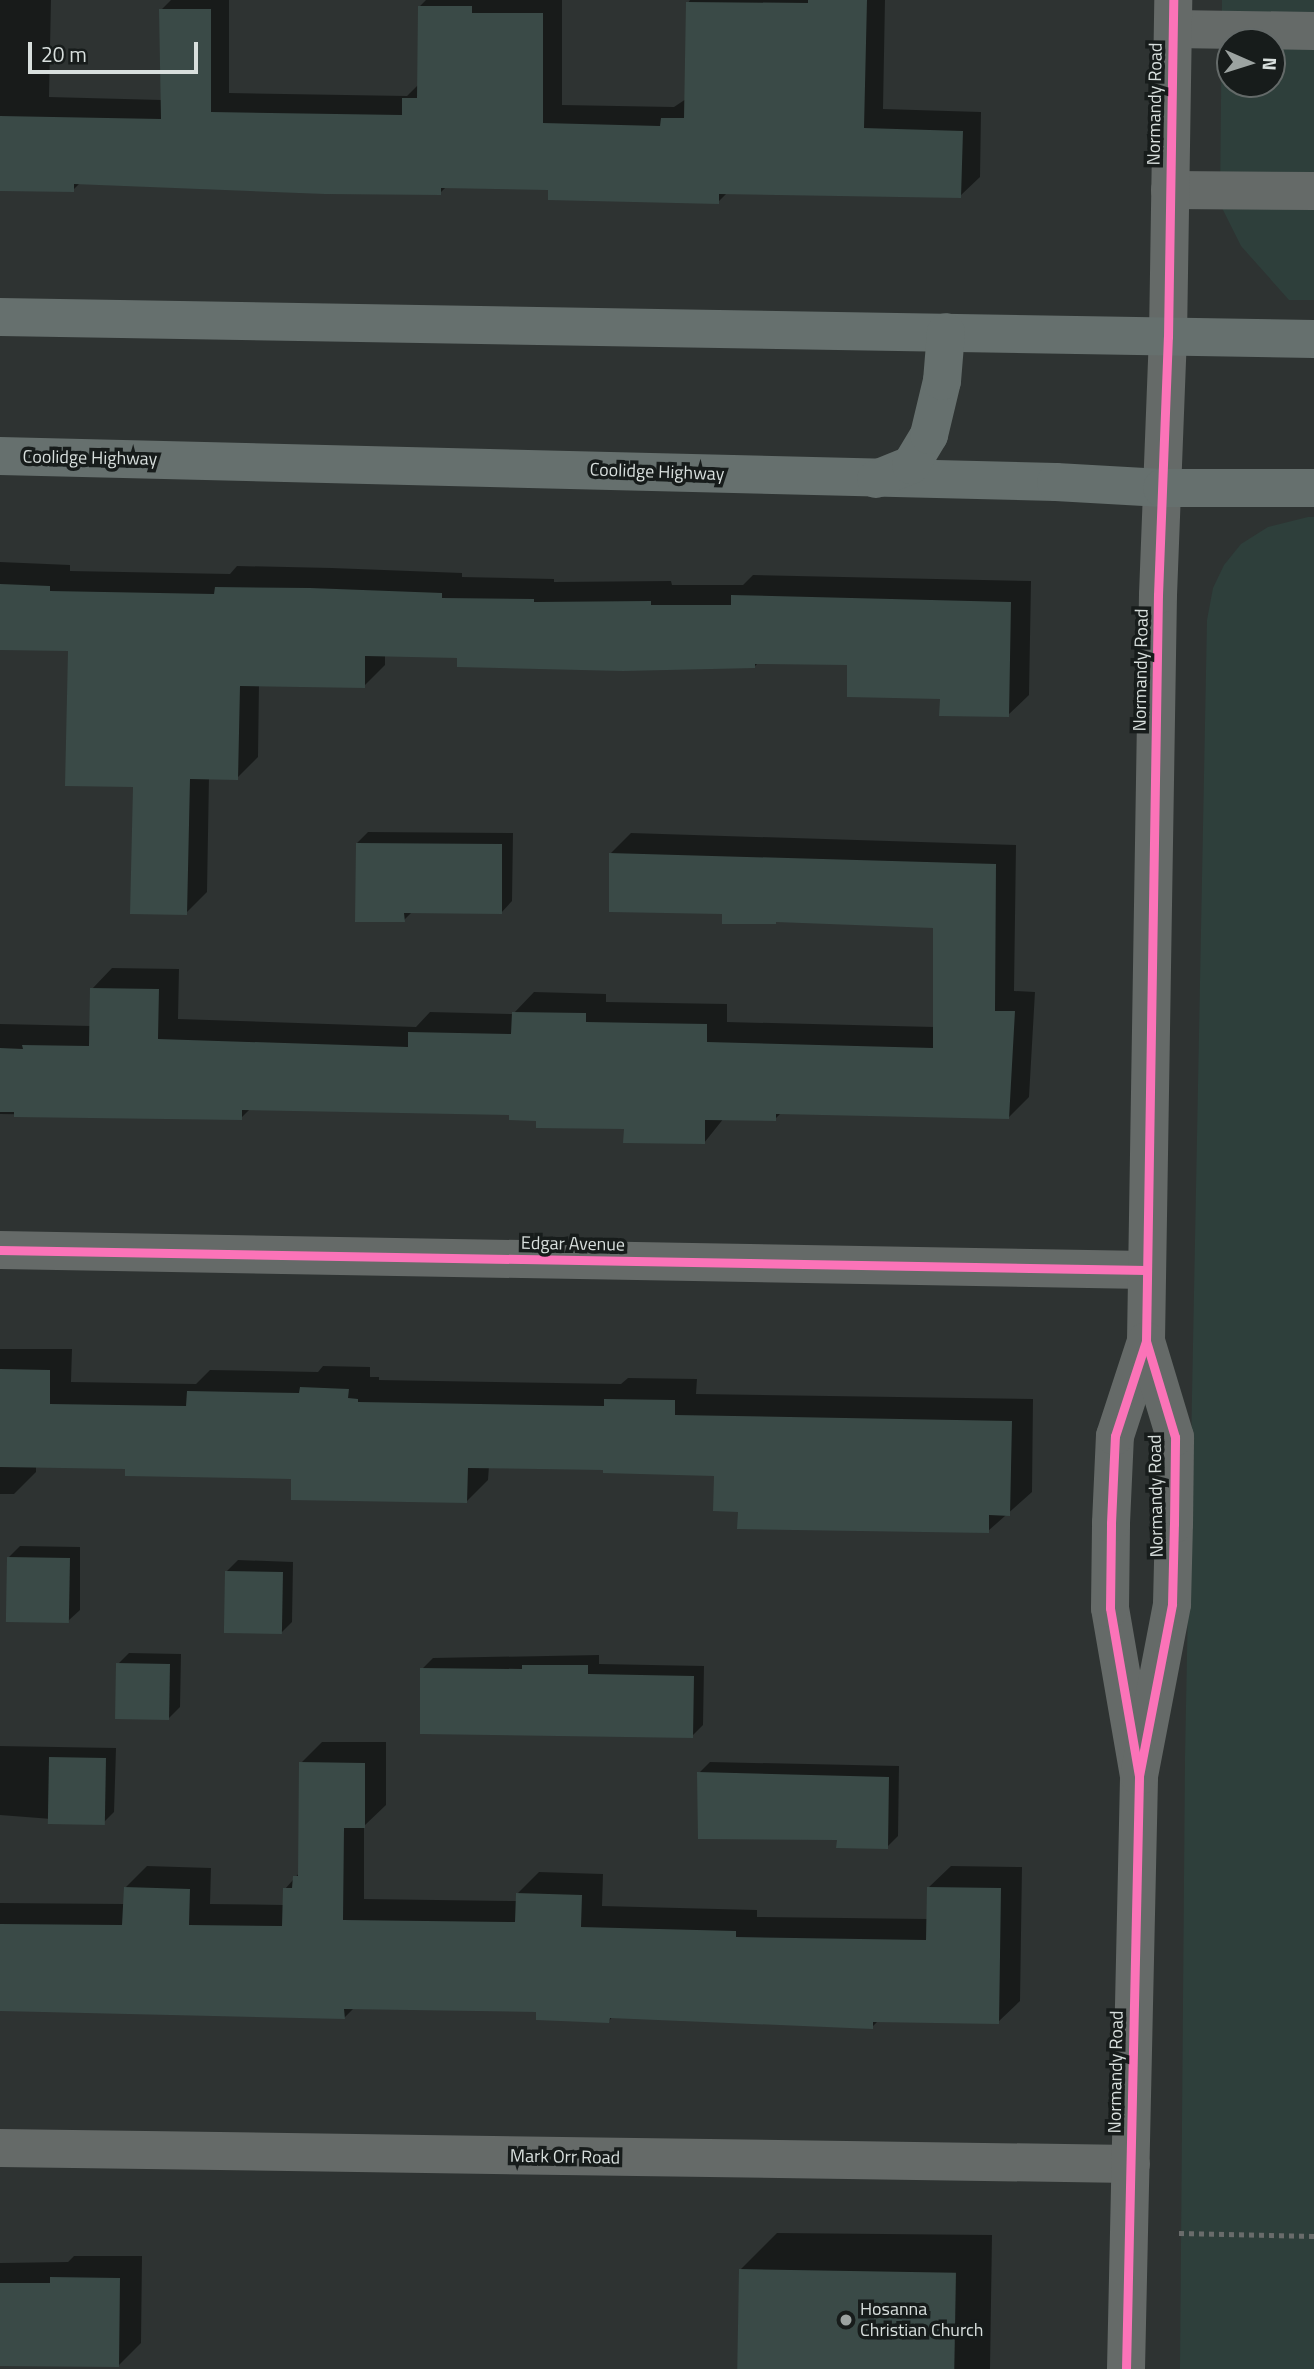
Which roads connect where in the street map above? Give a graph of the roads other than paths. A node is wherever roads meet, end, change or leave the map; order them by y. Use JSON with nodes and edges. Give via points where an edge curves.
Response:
{"nodes":[{"id":1,"x":1173,"y":14,"type":"edge"},
{"id":2,"x":1314,"y":31,"type":"edge"},
{"id":3,"x":1170,"y":190,"type":"junction"},
{"id":4,"x":1314,"y":191,"type":"edge"},
{"id":5,"x":0,"y":317,"type":"edge"},
{"id":6,"x":946,"y":332,"type":"junction"},
{"id":7,"x":1168,"y":337,"type":"junction"},
{"id":8,"x":1314,"y":339,"type":"edge"},
{"id":9,"x":0,"y":456,"type":"edge"},
{"id":10,"x":874,"y":480,"type":"junction"},
{"id":11,"x":1162,"y":488,"type":"junction"},
{"id":12,"x":1314,"y":488,"type":"edge"},
{"id":13,"x":0,"y":1250,"type":"edge"},
{"id":14,"x":1146,"y":1270,"type":"junction"},
{"id":15,"x":1146,"y":1341,"type":"junction"},
{"id":16,"x":1139,"y":1776,"type":"junction"},
{"id":17,"x":0,"y":2148,"type":"edge"},
{"id":18,"x":1131,"y":2164,"type":"junction"},
{"id":19,"x":1126,"y":2369,"type":"edge"}],
"edges":[{"from":1,"to":2,"type":"street"},
{"from":1,"to":3,"type":"street","name":"Normandy Road"},
{"from":3,"to":4,"type":"street"},
{"from":3,"to":7,"type":"street","name":"Normandy Road"},
{"from":5,"to":6,"type":"main road"},
{"from":6,"to":7,"type":"main road"},
{"from":6,"to":10,"type":"main road","via":[[942,381],[929,435],[911,465]]},
{"from":7,"to":8,"type":"main road"},
{"from":7,"to":11,"type":"street","name":"Normandy Road"},
{"from":9,"to":10,"type":"main road","name":"Coolidge Highway"},
{"from":10,"to":11,"type":"main road","name":"Coolidge Highway"},
{"from":11,"to":12,"type":"main road","name":"Coolidge Highway"},
{"from":11,"to":14,"type":"street","name":"Normandy Road"},
{"from":13,"to":14,"type":"street","name":"Edgar Avenue"},
{"from":14,"to":15,"type":"street","name":"Normandy Road"},
{"from":15,"to":16,"type":"street","name":"Normandy Road","via":[[1175,1437],[1174,1524],[1171,1604]]},
{"from":15,"to":16,"type":"street","name":"Normandy Road","via":[[1115,1436],[1110,1608]]},
{"from":16,"to":18,"type":"street","name":"Normandy Road"},
{"from":17,"to":18,"type":"street","name":"Mark Orr Road"},
{"from":18,"to":19,"type":"street","name":"Normandy Road"}]}
